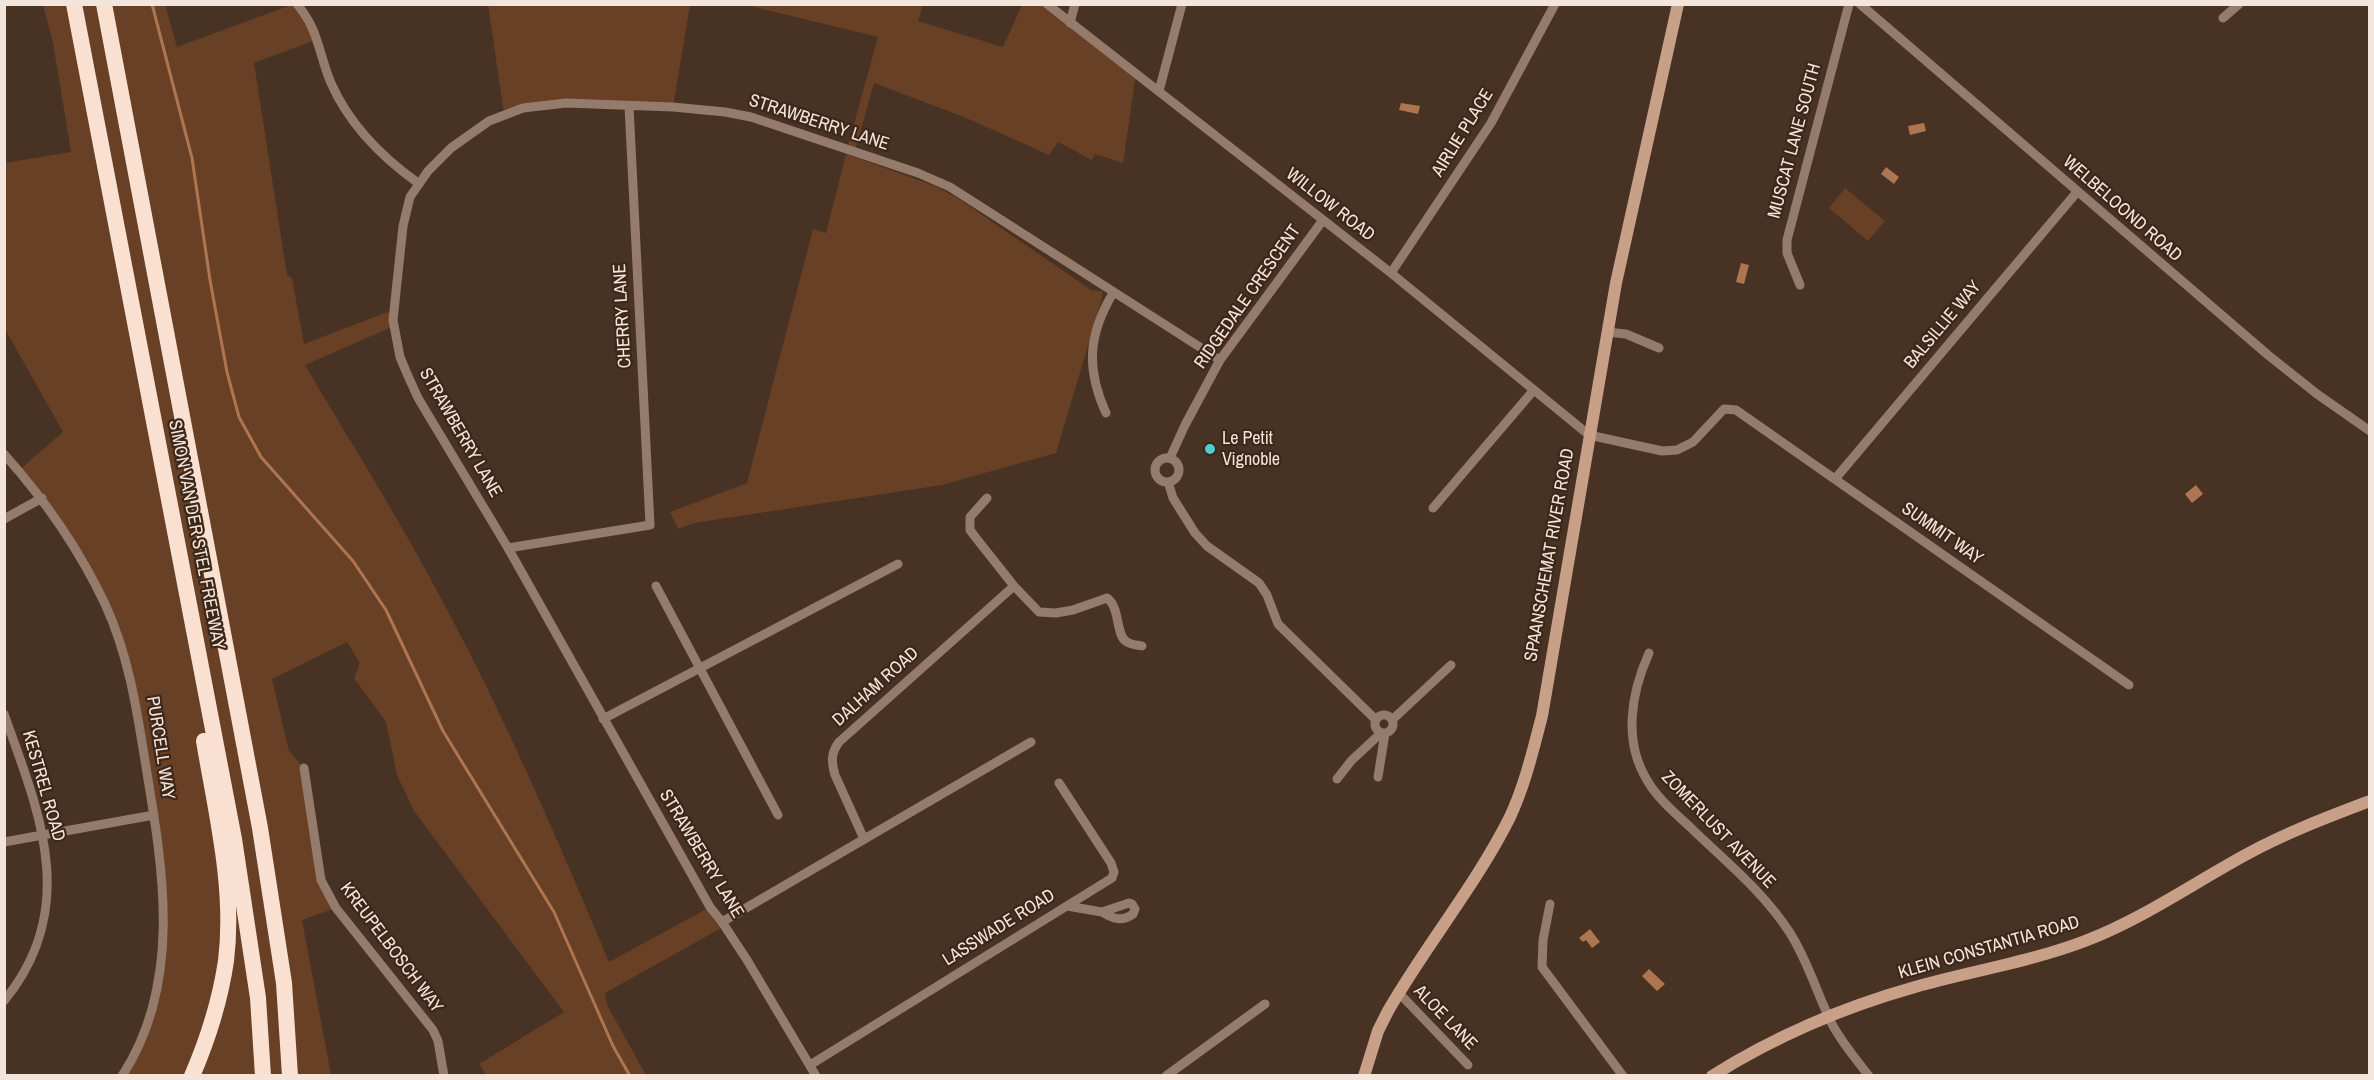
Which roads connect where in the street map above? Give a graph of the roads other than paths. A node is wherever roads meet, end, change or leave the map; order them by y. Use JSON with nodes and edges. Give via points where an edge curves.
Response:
{"nodes":[{"id":1,"x":74,"y":4,"type":"edge"},
{"id":2,"x":104,"y":4,"type":"edge"},
{"id":3,"x":297,"y":4,"type":"edge"},
{"id":4,"x":1047,"y":4,"type":"edge"},
{"id":5,"x":1075,"y":4,"type":"edge"},
{"id":6,"x":1182,"y":4,"type":"edge"},
{"id":7,"x":1542,"y":4,"type":"edge"},
{"id":8,"x":1678,"y":4,"type":"edge"},
{"id":9,"x":1849,"y":4,"type":"edge"},
{"id":10,"x":1860,"y":4,"type":"edge"},
{"id":11,"x":2239,"y":4,"type":"edge"},
{"id":12,"x":1554,"y":7,"type":"edge"},
{"id":13,"x":2223,"y":18,"type":"dead end"},
{"id":14,"x":1070,"y":22,"type":"junction"},
{"id":15,"x":1159,"y":91,"type":"junction"},
{"id":16,"x":629,"y":106,"type":"junction"},
{"id":17,"x":418,"y":183,"type":"junction"},
{"id":18,"x":2077,"y":192,"type":"junction"},
{"id":19,"x":1323,"y":220,"type":"junction"},
{"id":20,"x":1391,"y":273,"type":"junction"},
{"id":21,"x":1800,"y":285,"type":"dead end"},
{"id":22,"x":1113,"y":293,"type":"junction"},
{"id":23,"x":1607,"y":332,"type":"junction"},
{"id":24,"x":1659,"y":348,"type":"dead end"},
{"id":25,"x":1220,"y":360,"type":"junction"},
{"id":26,"x":1533,"y":391,"type":"junction"},
{"id":27,"x":1106,"y":413,"type":"dead end"},
{"id":28,"x":2370,"y":431,"type":"edge"},
{"id":29,"x":1589,"y":435,"type":"junction"},
{"id":30,"x":4,"y":454,"type":"edge"},
{"id":31,"x":1170,"y":459,"type":"junction"},
{"id":32,"x":1835,"y":479,"type":"junction"},
{"id":33,"x":1169,"y":485,"type":"junction"},
{"id":34,"x":42,"y":498,"type":"junction"},
{"id":35,"x":987,"y":498,"type":"dead end"},
{"id":36,"x":1433,"y":508,"type":"dead end"},
{"id":37,"x":4,"y":519,"type":"edge"},
{"id":38,"x":507,"y":548,"type":"junction"},
{"id":39,"x":898,"y":564,"type":"dead end"},
{"id":40,"x":656,"y":586,"type":"dead end"},
{"id":41,"x":1014,"y":586,"type":"junction"},
{"id":42,"x":186,"y":592,"type":"junction"},
{"id":43,"x":1142,"y":646,"type":"dead end"},
{"id":44,"x":1649,"y":653,"type":"dead end"},
{"id":45,"x":1451,"y":665,"type":"dead end"},
{"id":46,"x":701,"y":667,"type":"junction"},
{"id":47,"x":2129,"y":685,"type":"dead end"},
{"id":48,"x":4,"y":714,"type":"edge"},
{"id":49,"x":603,"y":719,"type":"junction"},
{"id":50,"x":1376,"y":720,"type":"junction"},
{"id":51,"x":1392,"y":720,"type":"junction"},
{"id":52,"x":1383,"y":733,"type":"junction"},
{"id":53,"x":1031,"y":742,"type":"dead end"},
{"id":54,"x":304,"y":768,"type":"dead end"},
{"id":55,"x":1378,"y":777,"type":"dead end"},
{"id":56,"x":1337,"y":779,"type":"dead end"},
{"id":57,"x":1059,"y":783,"type":"dead end"},
{"id":58,"x":2370,"y":801,"type":"edge"},
{"id":59,"x":154,"y":815,"type":"junction"},
{"id":60,"x":778,"y":815,"type":"dead end"},
{"id":61,"x":42,"y":834,"type":"junction"},
{"id":62,"x":864,"y":839,"type":"junction"},
{"id":63,"x":4,"y":842,"type":"edge"},
{"id":64,"x":1550,"y":904,"type":"dead end"},
{"id":65,"x":1066,"y":906,"type":"junction"},
{"id":66,"x":1102,"y":912,"type":"dead end"},
{"id":67,"x":722,"y":922,"type":"junction"},
{"id":68,"x":284,"y":983,"type":"junction"},
{"id":69,"x":1398,"y":992,"type":"junction"},
{"id":70,"x":4,"y":1001,"type":"edge"},
{"id":71,"x":1265,"y":1004,"type":"dead end"},
{"id":72,"x":1829,"y":1017,"type":"junction"},
{"id":73,"x":810,"y":1065,"type":"junction"},
{"id":74,"x":1468,"y":1065,"type":"dead end"},
{"id":75,"x":122,"y":1076,"type":"edge"},
{"id":76,"x":192,"y":1076,"type":"edge"},
{"id":77,"x":263,"y":1076,"type":"edge"},
{"id":78,"x":291,"y":1076,"type":"edge"},
{"id":79,"x":300,"y":1076,"type":"edge"},
{"id":80,"x":444,"y":1076,"type":"edge"},
{"id":81,"x":816,"y":1076,"type":"edge"},
{"id":82,"x":1166,"y":1076,"type":"edge"},
{"id":83,"x":1364,"y":1076,"type":"edge"},
{"id":84,"x":1623,"y":1076,"type":"edge"},
{"id":85,"x":1712,"y":1076,"type":"edge"},
{"id":86,"x":1869,"y":1076,"type":"edge"}],
"edges":[{"from":1,"to":42,"type":"highway","name":"SIMON VAN DER STEL FREEWAY"},
{"from":2,"to":68,"type":"highway","name":"SIMON VAN DER STEL FREEWAY","via":[[260,828]]},
{"from":3,"to":17,"type":"street","via":[[310,21],[342,104],[384,155]]},
{"from":4,"to":14,"type":"street","name":"WILLOW ROAD"},
{"from":5,"to":14,"type":"street"},
{"from":6,"to":15,"type":"street"},
{"from":7,"to":12,"type":"street"},
{"from":8,"to":23,"type":"main road","name":"SPAANSCHEMAT RIVER ROAD"},
{"from":9,"to":21,"type":"street","name":"MUSCAT LANE SOUTH","via":[[1787,240],[1787,253]]},
{"from":10,"to":18,"type":"street","name":"WELBELOOND ROAD"},
{"from":11,"to":13,"type":"street"},
{"from":12,"to":20,"type":"street","name":"AIRLIE PLACE","via":[[1491,123]]},
{"from":14,"to":15,"type":"street","name":"WILLOW ROAD"},
{"from":15,"to":19,"type":"street","name":"WILLOW ROAD"},
{"from":16,"to":17,"type":"street","name":"STRAWBERRY LANE","via":[[541,104],[504,114],[451,148]]},
{"from":16,"to":22,"type":"street","name":"STRAWBERRY LANE","via":[[725,111],[751,117],[918,173],[968,197]]},
{"from":16,"to":38,"type":"street","name":"CHERRY LANE","via":[[650,525]]},
{"from":17,"to":38,"type":"street","name":"STRAWBERRY LANE","via":[[405,212],[393,310],[395,337],[418,398]]},
{"from":18,"to":28,"type":"street","name":"WELBELOOND ROAD","via":[[2268,355]]},
{"from":18,"to":32,"type":"street","name":"BALSILLIE WAY"},
{"from":19,"to":20,"type":"street","name":"WILLOW ROAD"},
{"from":19,"to":25,"type":"street","name":"RIDGEDALE CRESCENT"},
{"from":20,"to":26,"type":"street","name":"WILLOW ROAD"},
{"from":22,"to":25,"type":"street","name":"STRAWBERRY LANE"},
{"from":22,"to":27,"type":"street","via":[[1101,316],[1091,358],[1097,393]]},
{"from":23,"to":24,"type":"street","via":[[1626,334]]},
{"from":23,"to":29,"type":"main road","name":"SPAANSCHEMAT RIVER ROAD"},
{"from":25,"to":31,"type":"street","name":"RIDGEDALE CRESCENT"},
{"from":26,"to":29,"type":"street","name":"WILLOW ROAD"},
{"from":26,"to":36,"type":"street"},
{"from":29,"to":32,"type":"street","name":"SUMMIT WAY","via":[[1677,450],[1693,442],[1724,409],[1736,410]]},
{"from":29,"to":69,"type":"main road","name":"SPAANSCHEMAT RIVER ROAD","via":[[1542,716],[1528,770],[1498,840]]},
{"from":30,"to":34,"type":"street","name":"PURCELL WAY"},
{"from":31,"to":33,"type":"street","name":"RIDGEDALE CRESCENT","via":[[1178,465],[1179,473]]},
{"from":31,"to":33,"type":"street","name":"RIDGEDALE CRESCENT","via":[[1162,460],[1155,470],[1158,478]]},
{"from":32,"to":47,"type":"street","name":"SUMMIT WAY"},
{"from":33,"to":50,"type":"street","name":"RIDGEDALE CRESCENT","via":[[1185,517],[1207,546],[1259,583],[1278,624]]},
{"from":34,"to":37,"type":"street"},
{"from":34,"to":59,"type":"street","name":"PURCELL WAY","via":[[76,548],[118,638],[135,696]]},
{"from":35,"to":41,"type":"street","via":[[970,517],[970,530]]},
{"from":38,"to":49,"type":"street","name":"STRAWBERRY LANE"},
{"from":39,"to":46,"type":"street"},
{"from":40,"to":46,"type":"street"},
{"from":41,"to":43,"type":"street","via":[[1041,613],[1072,610],[1107,598],[1113,604],[1124,639]]},
{"from":41,"to":62,"type":"street","name":"DALHAM ROAD","via":[[834,749],[835,775]]},
{"from":42,"to":76,"type":"highway","via":[[187,631],[228,901],[226,959],[218,1001]]},
{"from":42,"to":77,"type":"highway","name":"SIMON VAN DER STEL FREEWAY","via":[[247,914]]},
{"from":44,"to":72,"type":"street","name":"ZOMERLUST AVENUE","via":[[1637,685],[1633,712],[1636,752],[1646,780],[1777,916],[1800,950]]},
{"from":45,"to":51,"type":"street"},
{"from":46,"to":49,"type":"street"},
{"from":46,"to":60,"type":"street"},
{"from":48,"to":61,"type":"street","name":"KESTREL ROAD"},
{"from":49,"to":67,"type":"street","name":"STRAWBERRY LANE"},
{"from":50,"to":51,"type":"street","via":[[1383,714]]},
{"from":50,"to":52,"type":"street","name":"RIDGEDALE CRESCENT","via":[[1376,728]]},
{"from":51,"to":52,"type":"street","via":[[1391,730]]},
{"from":52,"to":55,"type":"street"},
{"from":52,"to":56,"type":"street"},
{"from":53,"to":62,"type":"street"},
{"from":54,"to":80,"type":"street","name":"KREUPELBOSCH WAY","via":[[326,892],[433,1030]]},
{"from":57,"to":65,"type":"street","name":"LASSWADE ROAD","via":[[1114,872],[1108,881]]},
{"from":58,"to":72,"type":"main road","name":"KLEIN CONSTANTIA ROAD","via":[[2277,838],[2086,941],[1909,988]]},
{"from":59,"to":61,"type":"street"},
{"from":59,"to":75,"type":"street","name":"PURCELL WAY","via":[[164,885],[161,965],[145,1027]]},
{"from":61,"to":63,"type":"street"},
{"from":61,"to":70,"type":"street","name":"KESTREL ROAD","via":[[48,876],[46,918],[27,968]]},
{"from":62,"to":67,"type":"street"},
{"from":64,"to":84,"type":"street","via":[[1542,967]]},
{"from":65,"to":66,"type":"street"},
{"from":65,"to":73,"type":"street","name":"LASSWADE ROAD"},
{"from":67,"to":73,"type":"street","name":"STRAWBERRY LANE"},
{"from":68,"to":78,"type":"highway","name":"SIMON VAN DER STEL FREEWAY"},
{"from":68,"to":79,"type":"highway"},
{"from":69,"to":74,"type":"street","name":"ALOE LANE"},
{"from":69,"to":83,"type":"main road","name":"SPAANSCHEMAT RIVER ROAD","via":[[1378,1031]]},
{"from":71,"to":82,"type":"street"},
{"from":72,"to":85,"type":"main road","name":"KLEIN CONSTANTIA ROAD"},
{"from":72,"to":86,"type":"street","name":"ZOMERLUST AVENUE"},
{"from":73,"to":81,"type":"street","name":"STRAWBERRY LANE"}]}
